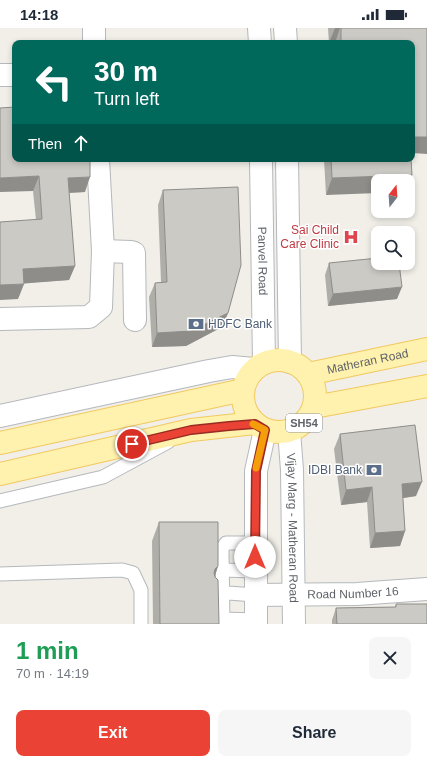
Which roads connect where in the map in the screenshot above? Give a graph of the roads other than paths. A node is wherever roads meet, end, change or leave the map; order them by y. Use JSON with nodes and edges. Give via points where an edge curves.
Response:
{"nodes":[{"id":1,"x":94,"y":28,"type":"edge"},
{"id":2,"x":259,"y":28,"type":"edge"},
{"id":3,"x":285,"y":28,"type":"edge"},
{"id":4,"x":94,"y":40,"type":"edge"},
{"id":5,"x":260,"y":40,"type":"edge"},
{"id":6,"x":286,"y":40,"type":"edge"},
{"id":7,"x":0,"y":75,"type":"edge"},
{"id":8,"x":12,"y":75,"type":"edge"},
{"id":9,"x":98,"y":162,"type":"edge"},
{"id":10,"x":262,"y":162,"type":"edge"},
{"id":11,"x":288,"y":162,"type":"edge"},
{"id":12,"x":103,"y":251,"type":"junction"},
{"id":13,"x":0,"y":319,"type":"edge"},
{"id":14,"x":134,"y":320,"type":"dead end"},
{"id":15,"x":427,"y":349,"type":"edge"},
{"id":16,"x":259,"y":366,"type":"junction"},
{"id":17,"x":299,"y":368,"type":"junction"},
{"id":18,"x":427,"y":386,"type":"edge"},
{"id":19,"x":243,"y":390,"type":"junction"},
{"id":20,"x":314,"y":407,"type":"junction"},
{"id":21,"x":0,"y":416,"type":"edge"},
{"id":22,"x":260,"y":427,"type":"junction"},
{"id":23,"x":191,"y":430,"type":"junction"},
{"id":24,"x":289,"y":431,"type":"junction"},
{"id":25,"x":0,"y":443,"type":"edge"},
{"id":26,"x":0,"y":474,"type":"edge"},
{"id":27,"x":0,"y":501,"type":"edge"},
{"id":28,"x":256,"y":543,"type":"junction"},
{"id":29,"x":222,"y":570,"type":"junction"},
{"id":30,"x":255,"y":572,"type":"junction"},
{"id":31,"x":0,"y":574,"type":"edge"},
{"id":32,"x":427,"y":588,"type":"edge"},
{"id":33,"x":218,"y":592,"type":"junction"},
{"id":34,"x":293,"y":594,"type":"junction"},
{"id":35,"x":255,"y":595,"type":"junction"},
{"id":36,"x":223,"y":621,"type":"edge"},
{"id":37,"x":256,"y":622,"type":"edge"},
{"id":38,"x":141,"y":624,"type":"edge"},
{"id":39,"x":294,"y":624,"type":"edge"}],
"edges":[{"from":1,"to":4,"type":"street"},
{"from":2,"to":5,"type":"street"},
{"from":3,"to":6,"type":"street"},
{"from":7,"to":8,"type":"street"},
{"from":9,"to":12,"type":"street"},
{"from":10,"to":16,"type":"street","name":"Panvel Road"},
{"from":11,"to":17,"type":"street"},
{"from":12,"to":13,"type":"street","via":[[101,306],[89,317]]},
{"from":12,"to":14,"type":"street","via":[[134,253]]},
{"from":15,"to":17,"type":"main road","name":"Matheran Road"},
{"from":16,"to":17,"type":"main road","via":[[276,360]]},
{"from":16,"to":19,"type":"main road","via":[[246,379]]},
{"from":16,"to":21,"type":"street","via":[[209,371]]},
{"from":17,"to":20,"type":"main road","number":"SH54","via":[[314,384]]},
{"from":18,"to":20,"type":"main road","number":"SH54"},
{"from":19,"to":22,"type":"main road","via":[[243,403],[247,414]]},
{"from":19,"to":25,"type":"main road"},
{"from":20,"to":24,"type":"main road","number":"SH54","via":[[300,426]]},
{"from":22,"to":23,"type":"main road","number":"SH54"},
{"from":22,"to":24,"type":"main road","number":"SH54","via":[[277,432]]},
{"from":22,"to":28,"type":"street","via":[[256,471]]},
{"from":23,"to":26,"type":"main road","number":"SH54"},
{"from":23,"to":27,"type":"lane","via":[[103,477]]},
{"from":24,"to":34,"type":"street","name":"Vijay Marg - Matheran Road","via":[[292,470]]},
{"from":28,"to":29,"type":"lane","via":[[226,543],[222,549]]},
{"from":28,"to":30,"type":"street"},
{"from":29,"to":30,"type":"lane"},
{"from":29,"to":33,"type":"lane"},
{"from":30,"to":35,"type":"street"},
{"from":31,"to":38,"type":"lane","via":[[122,570],[133,573],[146,591]]},
{"from":32,"to":34,"type":"street","name":"Road Number 16","via":[[357,594]]},
{"from":33,"to":35,"type":"lane"},
{"from":33,"to":36,"type":"lane"},
{"from":34,"to":35,"type":"street","name":"Road Number 16"},
{"from":34,"to":39,"type":"street","name":"Vijay Marg - Matheran Road"},
{"from":35,"to":37,"type":"street"},
{"from":36,"to":37,"type":"lane"}]}
